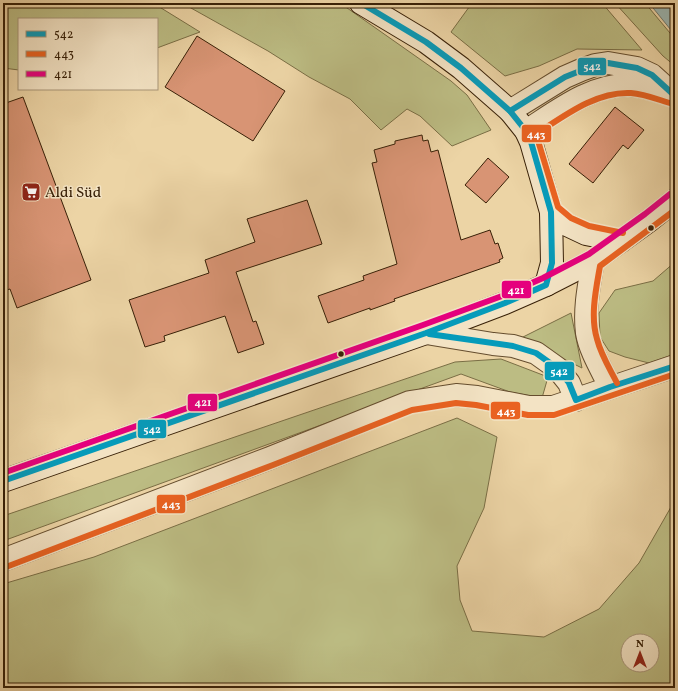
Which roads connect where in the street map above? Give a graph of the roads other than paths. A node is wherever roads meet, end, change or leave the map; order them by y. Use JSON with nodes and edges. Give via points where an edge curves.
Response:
{"nodes":[{"id":1,"x":361,"y":3,"type":"edge"},
{"id":2,"x":675,"y":96,"type":"edge"},
{"id":3,"x":510,"y":111,"type":"junction"},
{"id":4,"x":526,"y":131,"type":"junction"},
{"id":5,"x":675,"y":200,"type":"edge"},
{"id":6,"x":550,"y":212,"type":"junction"},
{"id":7,"x":621,"y":241,"type":"junction"},
{"id":8,"x":593,"y":261,"type":"junction"},
{"id":9,"x":546,"y":285,"type":"junction"},
{"id":10,"x":426,"y":334,"type":"junction"},
{"id":11,"x":675,"y":366,"type":"edge"},
{"id":12,"x":610,"y":387,"type":"junction"},
{"id":13,"x":576,"y":400,"type":"junction"},
{"id":14,"x":3,"y":481,"type":"edge"},
{"id":15,"x":3,"y":560,"type":"edge"}],
"edges":[{"from":1,"to":3,"type":"street","via":[[426,42],[461,68]]},
{"from":2,"to":3,"type":"street","via":[[652,75],[637,68],[608,63],[595,65],[565,77]]},
{"from":2,"to":4,"type":"street","via":[[647,87],[616,86],[587,95]]},
{"from":3,"to":4,"type":"street"},
{"from":4,"to":6,"type":"street"},
{"from":5,"to":7,"type":"street"},
{"from":6,"to":7,"type":"street","via":[[567,225],[586,234]]},
{"from":6,"to":9,"type":"street","via":[[552,263]]},
{"from":7,"to":8,"type":"street"},
{"from":8,"to":9,"type":"street"},
{"from":8,"to":12,"type":"street","via":[[587,296],[587,334]]},
{"from":9,"to":10,"type":"street"},
{"from":10,"to":13,"type":"street","via":[[513,346],[536,353],[557,368],[569,383]]},
{"from":10,"to":14,"type":"street"},
{"from":11,"to":12,"type":"street"},
{"from":12,"to":13,"type":"street"},
{"from":13,"to":15,"type":"street","via":[[553,407],[536,408],[456,394],[410,402]]}]}
